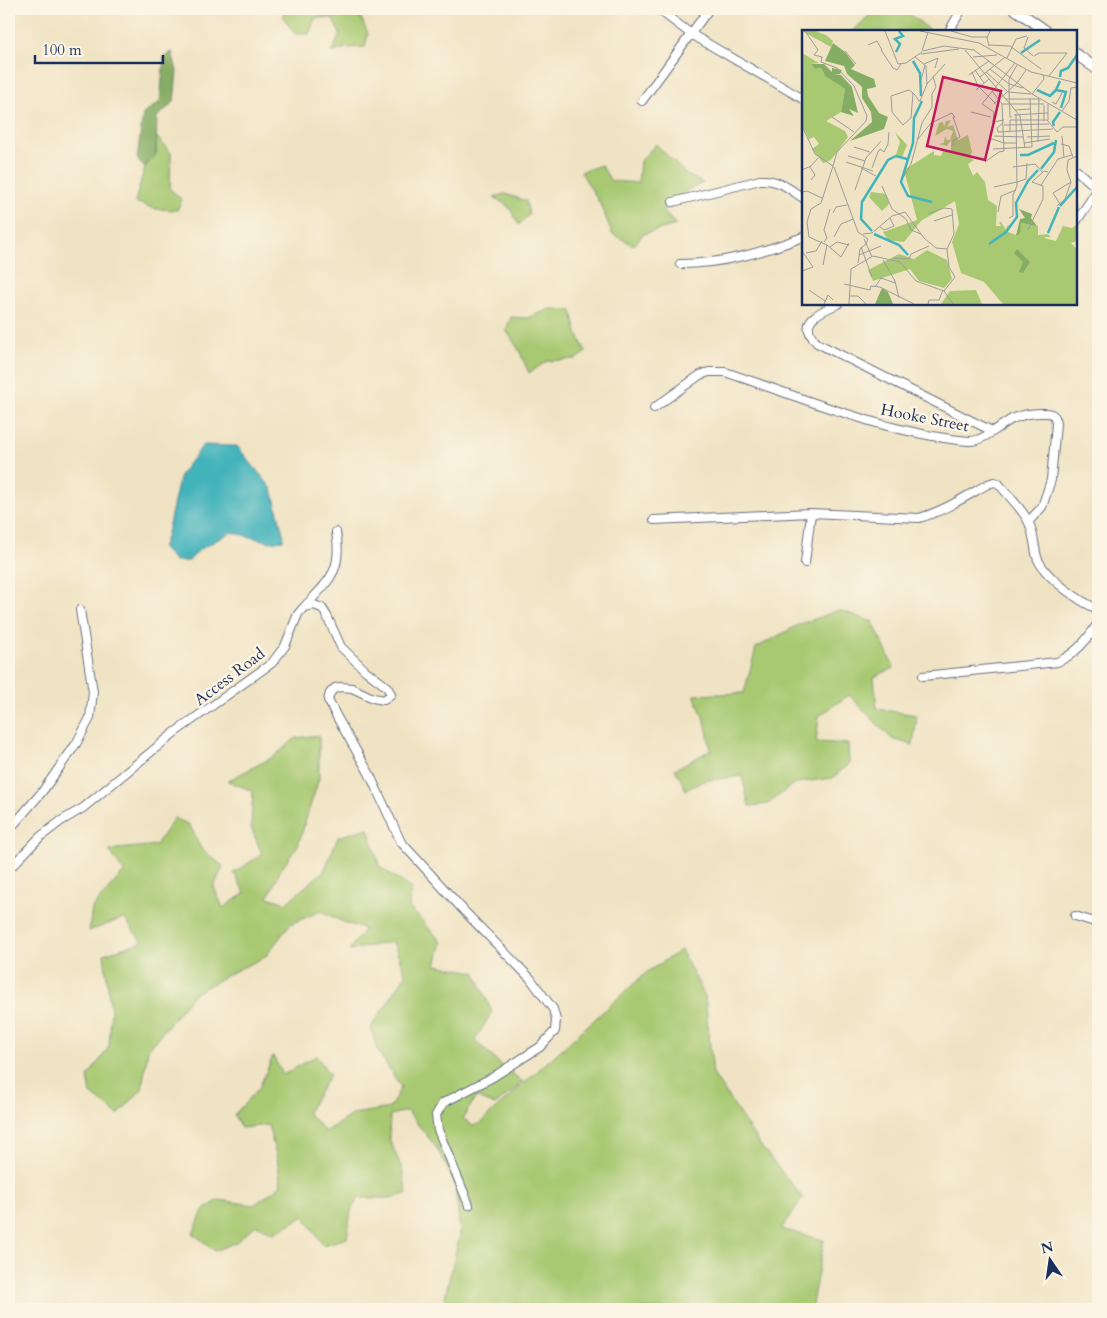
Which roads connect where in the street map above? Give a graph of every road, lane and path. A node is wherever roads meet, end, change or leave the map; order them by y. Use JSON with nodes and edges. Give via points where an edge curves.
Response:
{"nodes":[{"id":1,"x":658,"y":9,"type":"edge"},
{"id":2,"x":709,"y":9,"type":"edge"},
{"id":3,"x":962,"y":9,"type":"edge"},
{"id":4,"x":1015,"y":9,"type":"edge"},
{"id":5,"x":950,"y":30,"type":"edge"},
{"id":6,"x":1045,"y":30,"type":"edge"},
{"id":7,"x":691,"y":34,"type":"junction"},
{"id":8,"x":1077,"y":55,"type":"edge"},
{"id":9,"x":1098,"y":70,"type":"edge"},
{"id":10,"x":802,"y":98,"type":"edge"},
{"id":11,"x":642,"y":101,"type":"dead end"},
{"id":12,"x":1077,"y":171,"type":"edge"},
{"id":13,"x":1098,"y":189,"type":"edge"},
{"id":14,"x":802,"y":197,"type":"edge"},
{"id":15,"x":672,"y":202,"type":"dead end"},
{"id":16,"x":1077,"y":220,"type":"edge"},
{"id":17,"x":802,"y":237,"type":"edge"},
{"id":18,"x":680,"y":264,"type":"dead end"},
{"id":19,"x":836,"y":305,"type":"edge"},
{"id":20,"x":654,"y":408,"type":"dead end"},
{"id":21,"x":992,"y":431,"type":"junction"},
{"id":22,"x":811,"y":513,"type":"junction"},
{"id":23,"x":654,"y":520,"type":"dead end"},
{"id":24,"x":1029,"y":521,"type":"junction"},
{"id":25,"x":336,"y":532,"type":"dead end"},
{"id":26,"x":804,"y":563,"type":"dead end"},
{"id":27,"x":304,"y":607,"type":"junction"},
{"id":28,"x":1098,"y":609,"type":"edge"},
{"id":29,"x":80,"y":610,"type":"dead end"},
{"id":30,"x":1098,"y":623,"type":"edge"},
{"id":31,"x":923,"y":676,"type":"dead end"},
{"id":32,"x":9,"y":830,"type":"edge"},
{"id":33,"x":9,"y":869,"type":"edge"},
{"id":34,"x":1075,"y":916,"type":"dead end"},
{"id":35,"x":1098,"y":923,"type":"edge"},
{"id":36,"x":470,"y":1205,"type":"dead end"}],
"edges":[{"from":1,"to":7,"type":"street"},
{"from":2,"to":7,"type":"street"},
{"from":3,"to":5,"type":"street"},
{"from":4,"to":6,"type":"street"},
{"from":7,"to":10,"type":"street"},
{"from":7,"to":11,"type":"street"},
{"from":8,"to":9,"type":"street"},
{"from":12,"to":13,"type":"street"},
{"from":13,"to":16,"type":"street"},
{"from":14,"to":15,"type":"street","via":[[782,184],[760,180]]},
{"from":17,"to":18,"type":"street","via":[[722,262]]},
{"from":19,"to":21,"type":"street","name":"Hooke Street","via":[[810,320],[808,329],[817,343]]},
{"from":20,"to":21,"type":"street","name":"Hooke Street","via":[[700,374],[725,372],[872,421],[923,434],[972,441]]},
{"from":21,"to":24,"type":"street","via":[[1022,416],[1050,413],[1055,416],[1051,480],[1042,507]]},
{"from":22,"to":23,"type":"street"},
{"from":22,"to":24,"type":"street","via":[[919,518],[994,482]]},
{"from":22,"to":26,"type":"street"},
{"from":24,"to":28,"type":"street","via":[[1041,565],[1068,592]]},
{"from":25,"to":27,"type":"street","name":"Access Road","via":[[339,550],[334,570],[327,583]]},
{"from":27,"to":33,"type":"street","name":"Access Road","via":[[285,646],[272,663],[174,733],[83,808],[40,836]]},
{"from":27,"to":36,"type":"street","via":[[314,605],[322,608],[340,647],[391,694],[384,700],[341,686],[330,693],[328,700],[369,773],[401,842],[530,978],[553,1009],[555,1031],[540,1047],[443,1103],[436,1116],[438,1130]]},
{"from":29,"to":32,"type":"street","via":[[93,692],[90,718],[42,792]]},
{"from":30,"to":31,"type":"street","via":[[1077,650],[1057,662]]},
{"from":34,"to":35,"type":"street"}]}
